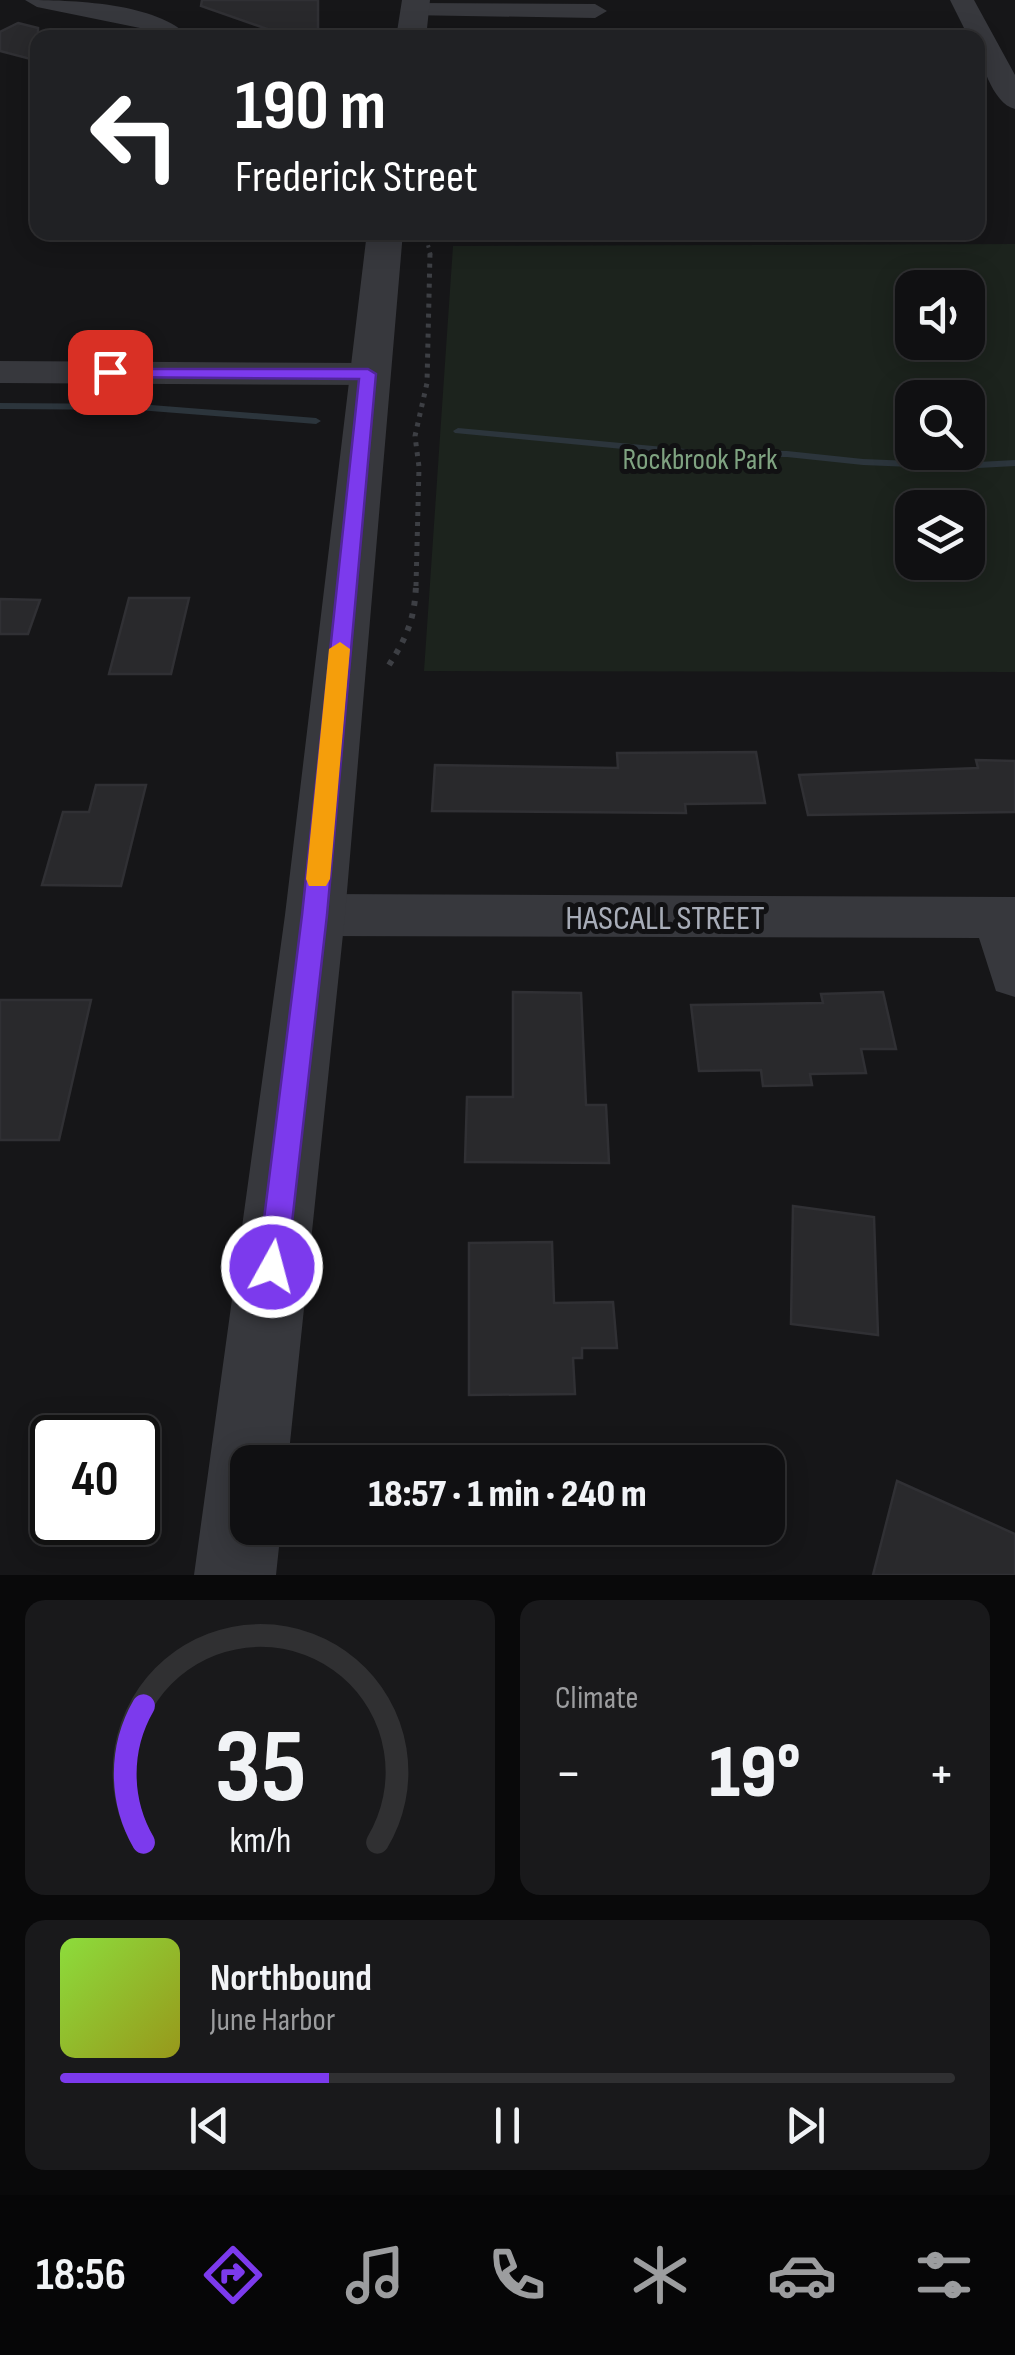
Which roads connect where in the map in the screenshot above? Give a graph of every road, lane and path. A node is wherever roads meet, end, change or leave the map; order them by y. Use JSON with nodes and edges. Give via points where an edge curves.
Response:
{"nodes":[{"id":1,"x":36,"y":0,"type":"edge"},
{"id":2,"x":962,"y":0,"type":"edge"},
{"id":3,"x":596,"y":10,"type":"dead end"},
{"id":4,"x":414,"y":16,"type":"edge"},
{"id":5,"x":162,"y":30,"type":"edge"},
{"id":6,"x":977,"y":30,"type":"edge"},
{"id":7,"x":985,"y":31,"type":"edge"},
{"id":8,"x":1012,"y":31,"type":"dead end"},
{"id":9,"x":985,"y":44,"type":"edge"},
{"id":10,"x":1015,"y":101,"type":"edge"},
{"id":11,"x":384,"y":240,"type":"edge"},
{"id":12,"x":427,"y":240,"type":"edge"},
{"id":13,"x":0,"y":372,"type":"edge"},
{"id":14,"x":368,"y":374,"type":"junction"},
{"id":15,"x":384,"y":680,"type":"dead end"},
{"id":16,"x":314,"y":915,"type":"junction"},
{"id":17,"x":1008,"y":918,"type":"edge"},
{"id":18,"x":1015,"y":974,"type":"edge"},
{"id":19,"x":251,"y":1445,"type":"edge"},
{"id":20,"x":239,"y":1545,"type":"edge"},
{"id":21,"x":235,"y":1575,"type":"edge"}],
"edges":[{"from":1,"to":5,"type":"street"},
{"from":2,"to":6,"type":"street"},
{"from":3,"to":4,"type":"street"},
{"from":7,"to":8,"type":"street"},
{"from":9,"to":10,"type":"street"},
{"from":11,"to":14,"type":"street"},
{"from":12,"to":15,"type":"path","via":[[432,260],[427,383],[415,436],[415,616]]},
{"from":13,"to":14,"type":"street"},
{"from":14,"to":16,"type":"street"},
{"from":16,"to":17,"type":"street","name":"HASCALL STREET"},
{"from":16,"to":19,"type":"street"},
{"from":17,"to":18,"type":"street"},
{"from":20,"to":21,"type":"street"}]}
